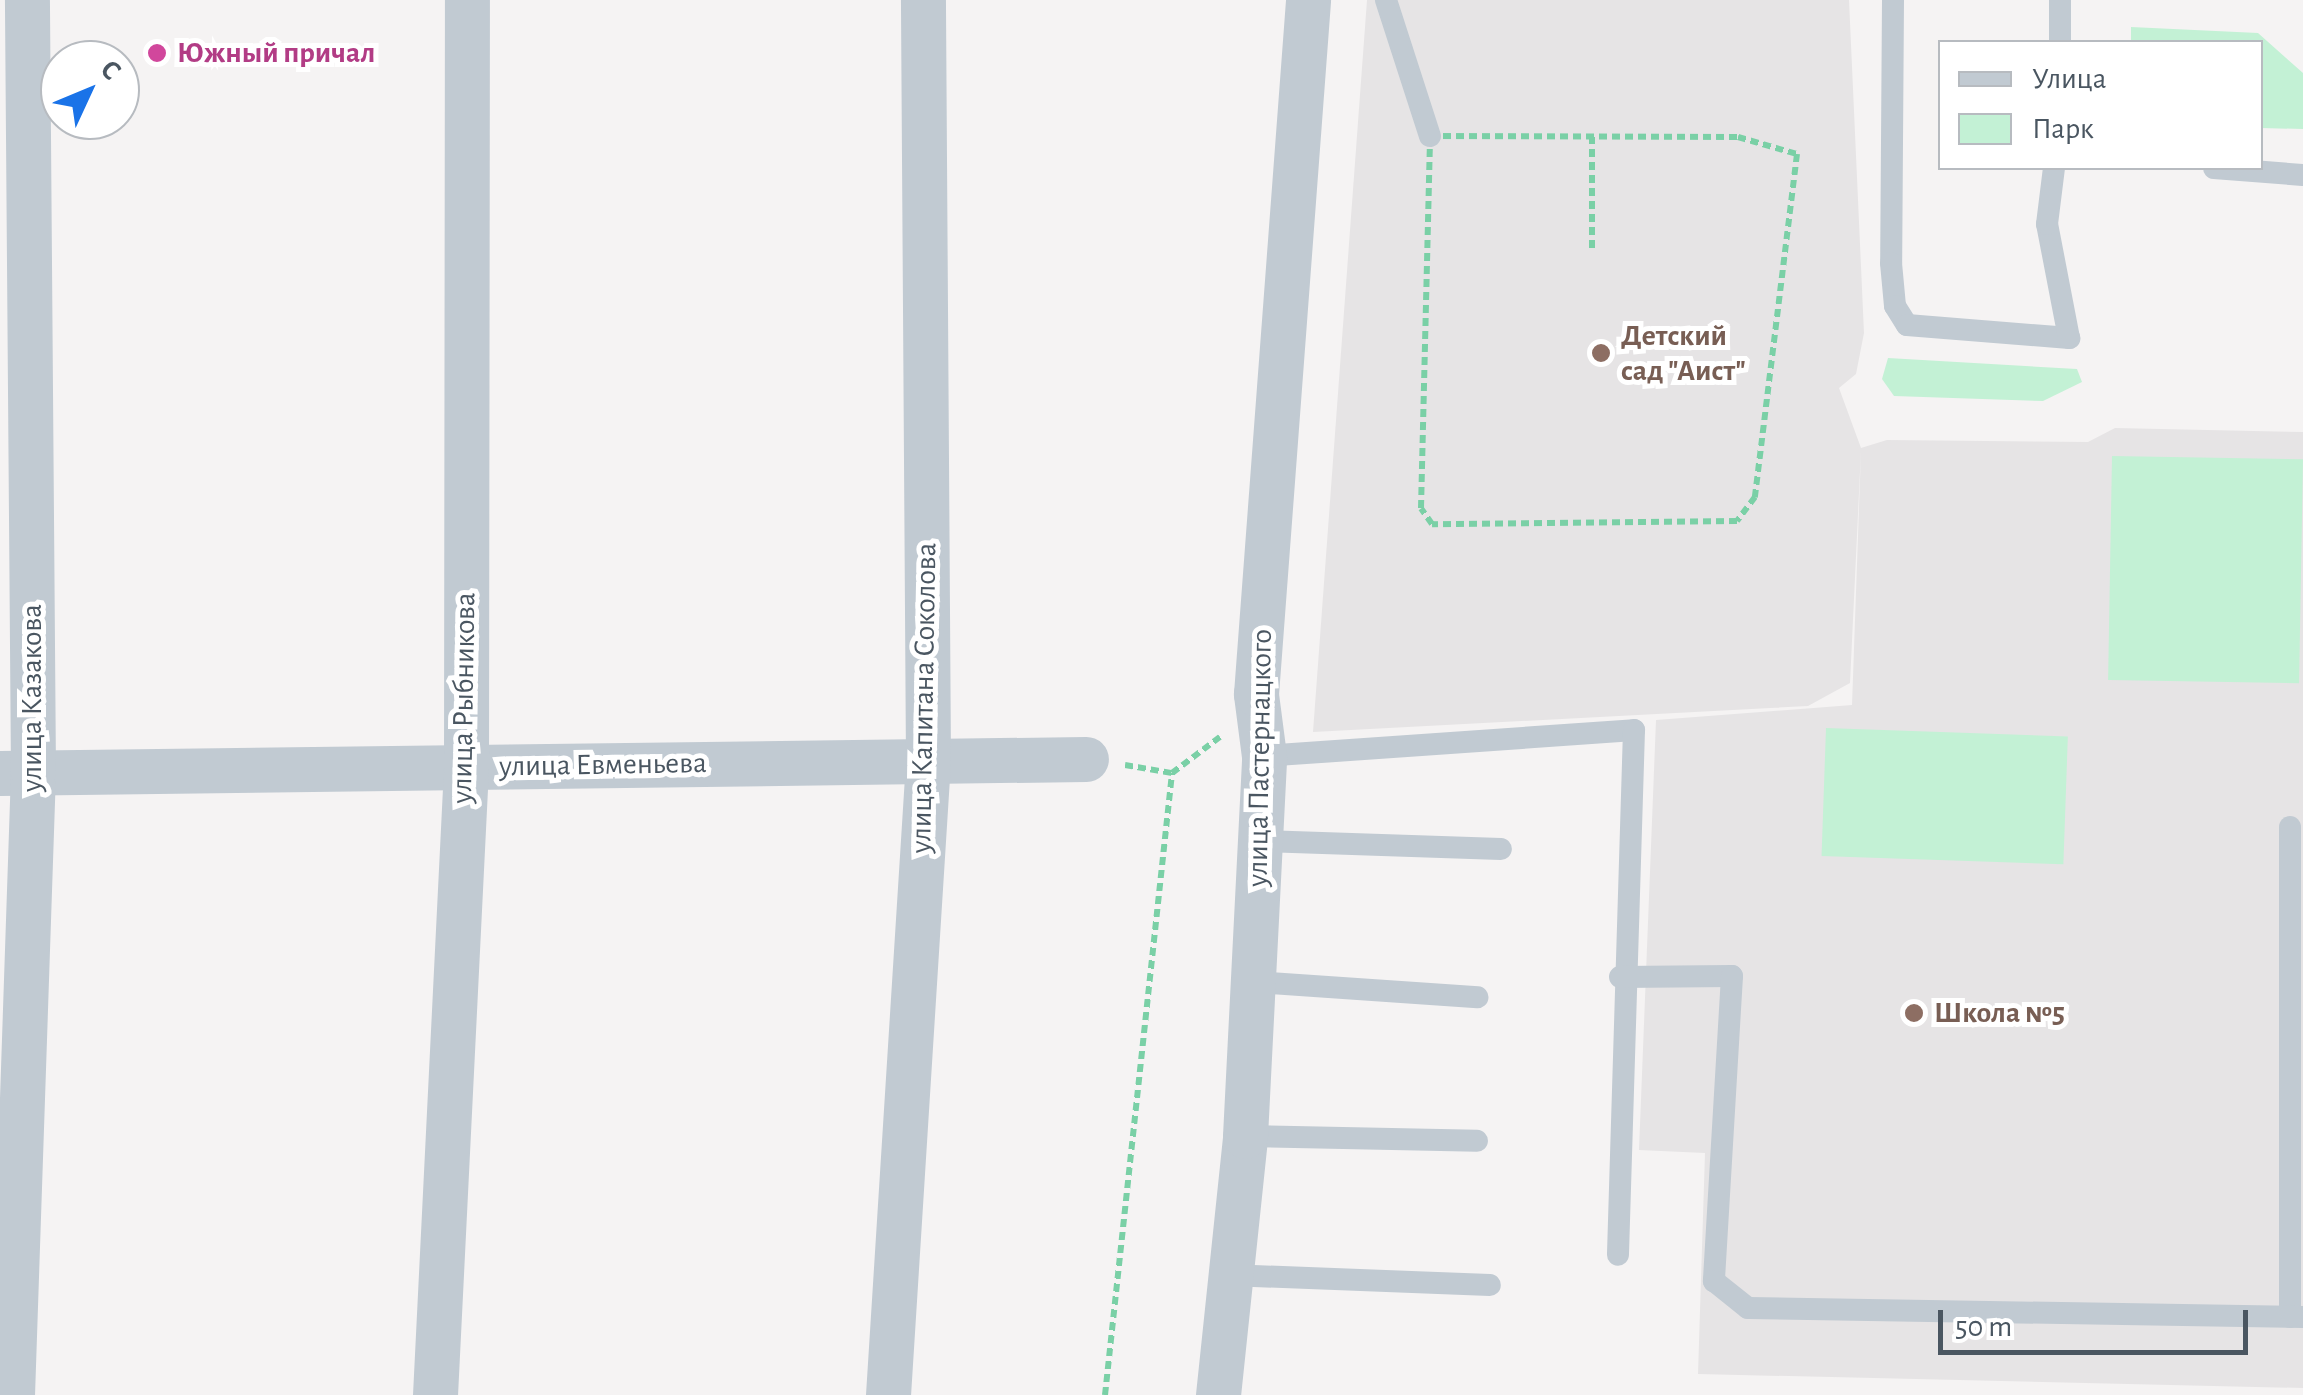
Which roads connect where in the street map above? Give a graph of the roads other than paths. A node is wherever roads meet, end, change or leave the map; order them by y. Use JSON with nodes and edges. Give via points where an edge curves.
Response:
{"nodes":[{"id":1,"x":27,"y":0,"type":"edge"},
{"id":2,"x":467,"y":0,"type":"edge"},
{"id":3,"x":924,"y":0,"type":"edge"},
{"id":4,"x":1308,"y":0,"type":"edge"},
{"id":5,"x":1386,"y":0,"type":"edge"},
{"id":6,"x":1893,"y":0,"type":"edge"},
{"id":7,"x":2060,"y":0,"type":"edge"},
{"id":8,"x":2060,"y":40,"type":"edge"},
{"id":9,"x":1430,"y":136,"type":"road end"},
{"id":10,"x":2054,"y":170,"type":"edge"},
{"id":11,"x":2239,"y":170,"type":"edge"},
{"id":12,"x":2303,"y":175,"type":"edge"},
{"id":13,"x":1264,"y":756,"type":"junction"},
{"id":14,"x":1086,"y":758,"type":"road end"},
{"id":15,"x":928,"y":761,"type":"junction"},
{"id":16,"x":466,"y":766,"type":"junction"},
{"id":17,"x":16,"y":772,"type":"edge"},
{"id":18,"x":2290,"y":827,"type":"dead end"},
{"id":19,"x":1262,"y":841,"type":"junction"},
{"id":20,"x":1500,"y":849,"type":"dead end"},
{"id":21,"x":1620,"y":977,"type":"junction"},
{"id":22,"x":1255,"y":982,"type":"junction"},
{"id":23,"x":1477,"y":997,"type":"dead end"},
{"id":24,"x":1245,"y":1136,"type":"junction"},
{"id":25,"x":1477,"y":1141,"type":"dead end"},
{"id":26,"x":1618,"y":1255,"type":"dead end"},
{"id":27,"x":1229,"y":1276,"type":"junction"},
{"id":28,"x":1490,"y":1285,"type":"dead end"},
{"id":29,"x":2297,"y":1317,"type":"edge"},
{"id":30,"x":12,"y":1395,"type":"edge"},
{"id":31,"x":435,"y":1395,"type":"edge"},
{"id":32,"x":888,"y":1395,"type":"edge"},
{"id":33,"x":1218,"y":1395,"type":"edge"}],
"edges":[{"from":1,"to":17,"type":"street","name":"улица Казакова"},
{"from":2,"to":16,"type":"street","name":"улица Рыбникова"},
{"from":3,"to":15,"type":"street","name":"улица Капитана Соколова"},
{"from":4,"to":13,"type":"street","name":"улица Пастернацкого","via":[[1256,694]]},
{"from":5,"to":9,"type":"lane"},
{"from":6,"to":10,"type":"lane","via":[[1891,262],[1894,306],[1907,325],[2068,338],[2047,224]]},
{"from":7,"to":8,"type":"lane"},
{"from":11,"to":12,"type":"lane"},
{"from":13,"to":19,"type":"street","name":"улица Пастернацкого"},
{"from":13,"to":21,"type":"lane","via":[[1634,730]]},
{"from":14,"to":15,"type":"street","name":"улица Евменьева"},
{"from":15,"to":16,"type":"street","name":"улица Евменьева"},
{"from":15,"to":32,"type":"street","name":"улица Капитана Соколова"},
{"from":16,"to":17,"type":"street","name":"улица Евменьева"},
{"from":16,"to":31,"type":"street","name":"улица Рыбникова"},
{"from":17,"to":30,"type":"street","name":"улица Казакова"},
{"from":18,"to":29,"type":"lane"},
{"from":19,"to":20,"type":"lane"},
{"from":19,"to":22,"type":"street","name":"улица Пастернацкого"},
{"from":21,"to":26,"type":"lane"},
{"from":21,"to":29,"type":"lane","via":[[1732,976],[1714,1281],[1748,1308]]},
{"from":22,"to":23,"type":"lane"},
{"from":22,"to":24,"type":"street","name":"улица Пастернацкого"},
{"from":24,"to":25,"type":"lane"},
{"from":24,"to":27,"type":"street","name":"улица Пастернацкого"},
{"from":27,"to":28,"type":"lane"},
{"from":27,"to":33,"type":"street","name":"улица Пастернацкого"}]}
